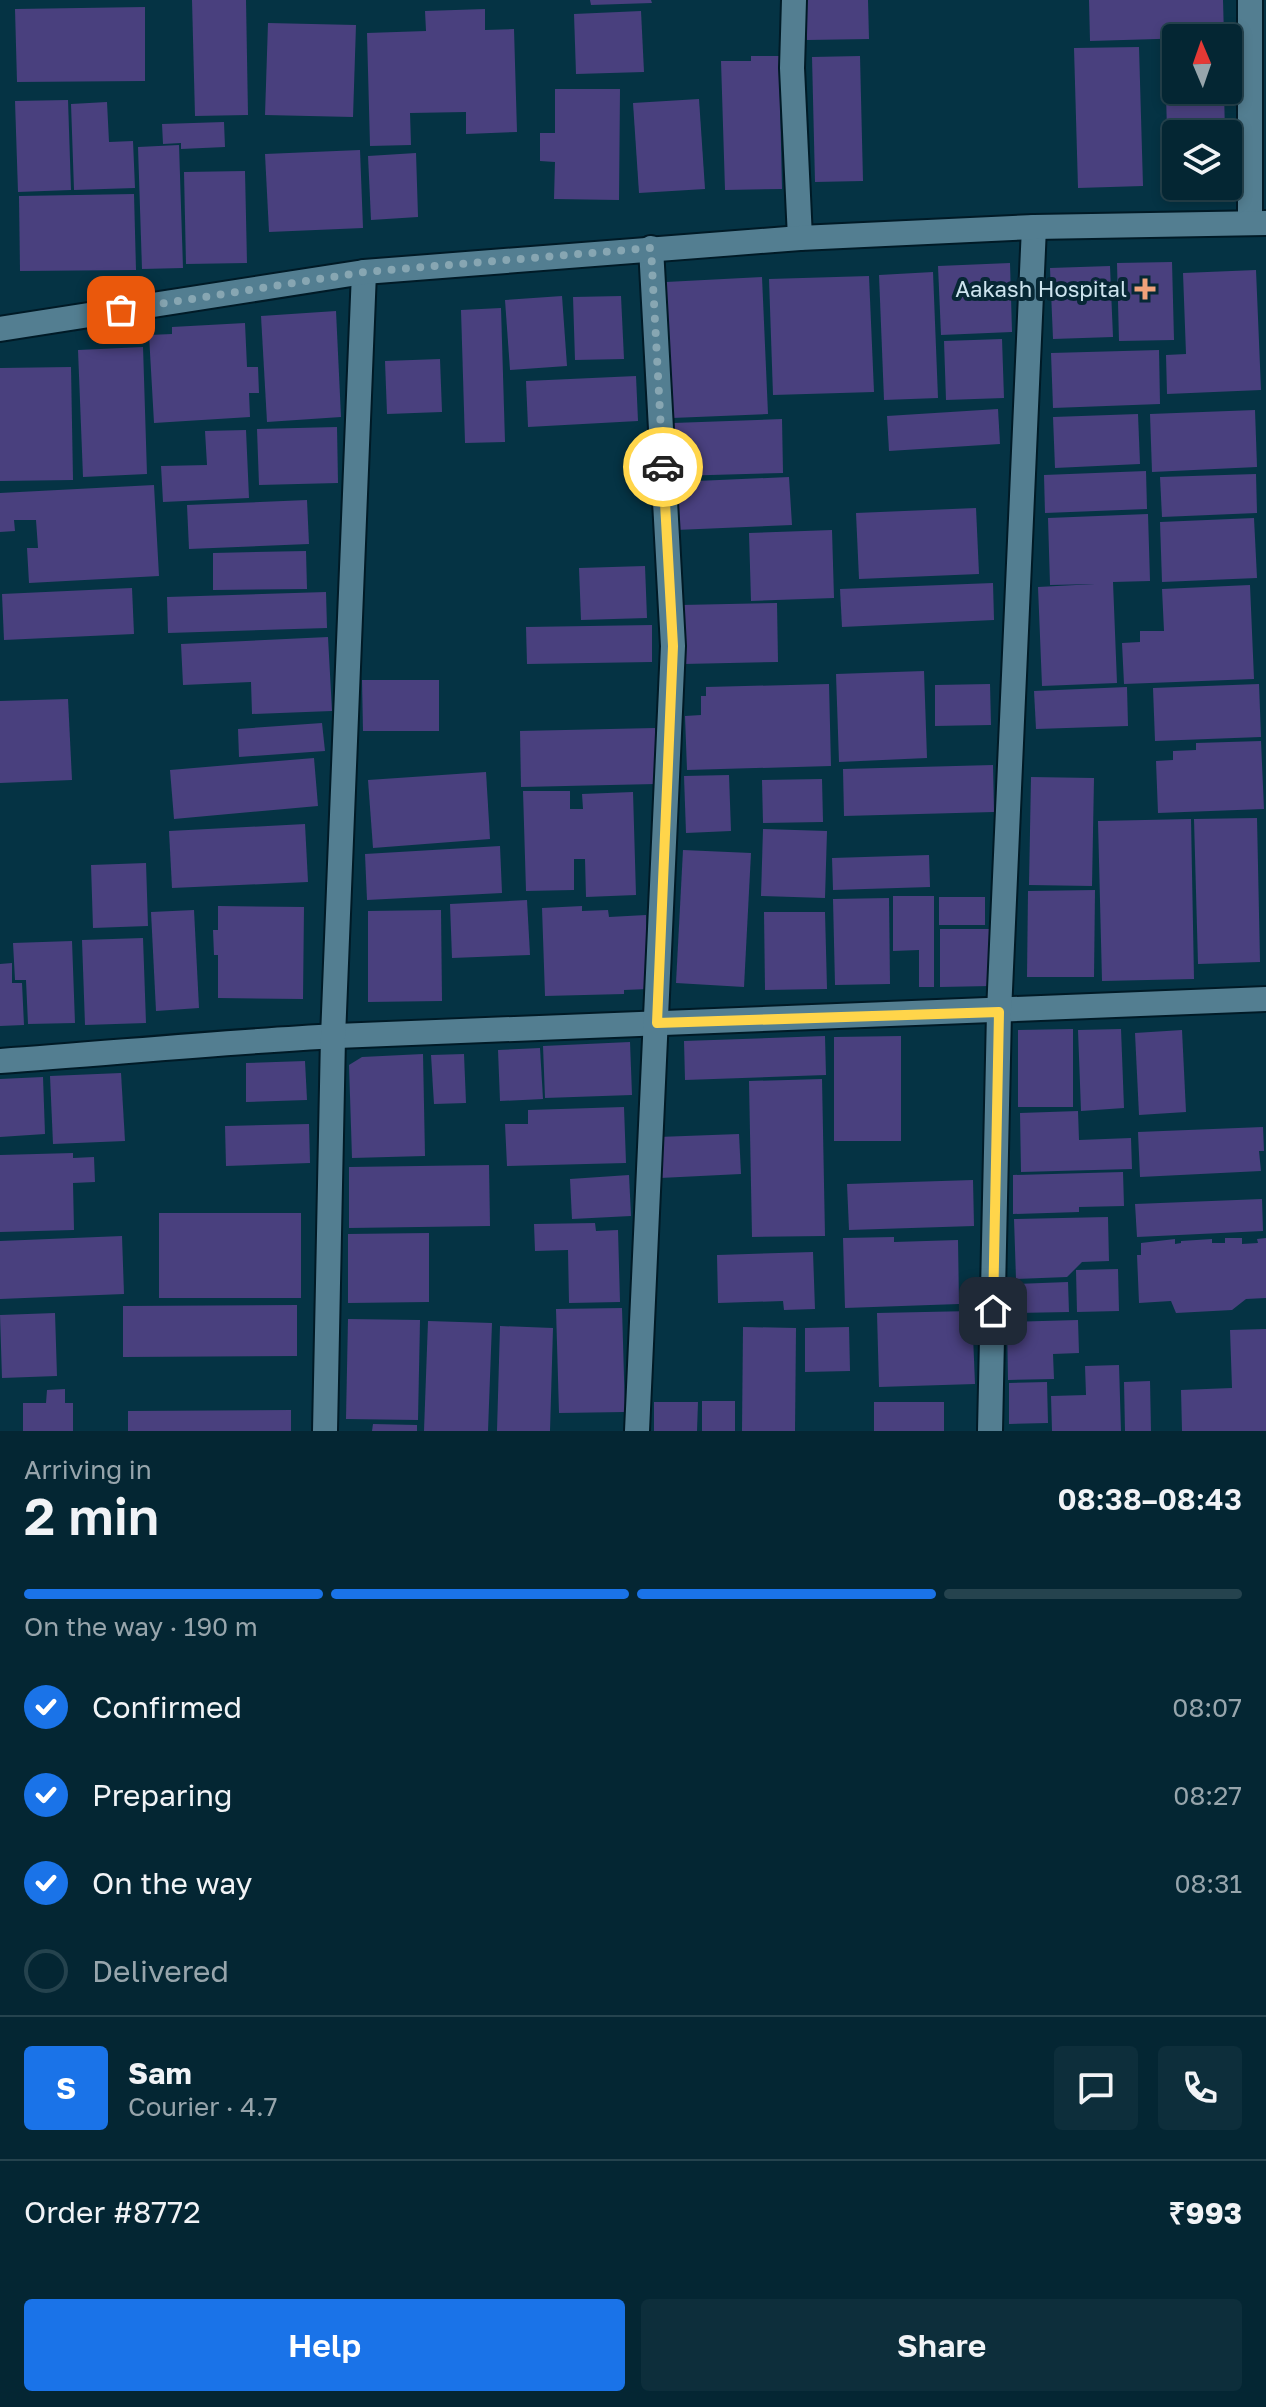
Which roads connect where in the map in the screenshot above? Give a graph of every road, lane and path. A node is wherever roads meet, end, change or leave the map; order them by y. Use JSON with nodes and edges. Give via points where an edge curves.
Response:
{"nodes":[{"id":1,"x":794,"y":0,"type":"edge"},
{"id":2,"x":1250,"y":0,"type":"edge"},
{"id":3,"x":1258,"y":223,"type":"edge"},
{"id":4,"x":1034,"y":227,"type":"junction"},
{"id":5,"x":800,"y":238,"type":"junction"},
{"id":6,"x":651,"y":248,"type":"junction"},
{"id":7,"x":364,"y":272,"type":"junction"},
{"id":8,"x":0,"y":329,"type":"edge"},
{"id":9,"x":1266,"y":999,"type":"edge"},
{"id":10,"x":999,"y":1012,"type":"junction"},
{"id":11,"x":657,"y":1023,"type":"junction"},
{"id":12,"x":333,"y":1037,"type":"junction"},
{"id":13,"x":0,"y":1061,"type":"edge"},
{"id":14,"x":325,"y":1431,"type":"edge"},
{"id":15,"x":637,"y":1431,"type":"edge"},
{"id":16,"x":990,"y":1431,"type":"edge"}],
"edges":[{"from":1,"to":5,"type":"street"},
{"from":2,"to":3,"type":"street"},
{"from":3,"to":4,"type":"street"},
{"from":4,"to":5,"type":"street"},
{"from":4,"to":10,"type":"street"},
{"from":5,"to":6,"type":"street"},
{"from":6,"to":7,"type":"street"},
{"from":6,"to":11,"type":"street","via":[[673,646]]},
{"from":7,"to":8,"type":"street"},
{"from":7,"to":12,"type":"street"},
{"from":9,"to":10,"type":"street"},
{"from":10,"to":11,"type":"street"},
{"from":10,"to":16,"type":"street"},
{"from":11,"to":12,"type":"street"},
{"from":11,"to":15,"type":"street"},
{"from":12,"to":13,"type":"street"},
{"from":12,"to":14,"type":"street"}]}
